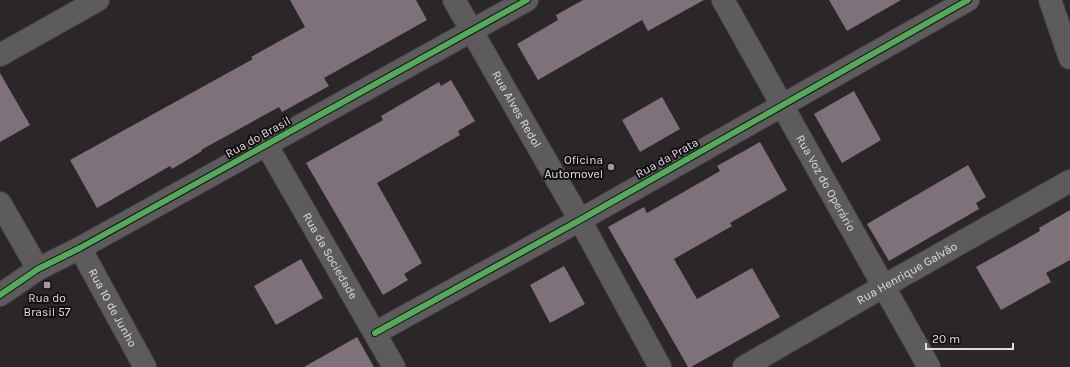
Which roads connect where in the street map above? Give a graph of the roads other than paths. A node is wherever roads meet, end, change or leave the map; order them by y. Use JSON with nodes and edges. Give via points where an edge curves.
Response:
{"nodes":[{"id":1,"x":98,"y":0,"type":"edge"},
{"id":2,"x":454,"y":0,"type":"edge"},
{"id":3,"x":527,"y":0,"type":"edge"},
{"id":4,"x":723,"y":0,"type":"edge"},
{"id":5,"x":968,"y":0,"type":"edge"},
{"id":6,"x":1050,"y":0,"type":"edge"},
{"id":7,"x":472,"y":31,"type":"junction"},
{"id":8,"x":0,"y":55,"type":"edge"},
{"id":9,"x":1070,"y":58,"type":"edge"},
{"id":10,"x":783,"y":105,"type":"junction"},
{"id":11,"x":266,"y":144,"type":"junction"},
{"id":12,"x":1070,"y":181,"type":"edge"},
{"id":13,"x":0,"y":204,"type":"edge"},
{"id":14,"x":580,"y":220,"type":"junction"},
{"id":15,"x":80,"y":248,"type":"junction"},
{"id":16,"x":38,"y":269,"type":"junction"},
{"id":17,"x":884,"y":286,"type":"junction"},
{"id":18,"x":0,"y":295,"type":"edge"},
{"id":19,"x":376,"y":333,"type":"junction"},
{"id":20,"x":145,"y":367,"type":"edge"},
{"id":21,"x":394,"y":367,"type":"edge"},
{"id":22,"x":660,"y":367,"type":"edge"},
{"id":23,"x":744,"y":367,"type":"edge"},
{"id":24,"x":929,"y":367,"type":"edge"}],
"edges":[{"from":1,"to":8,"type":"street"},
{"from":2,"to":7,"type":"street","name":"Rua Alves Redol"},
{"from":3,"to":7,"type":"street","name":"Rua do Brasil"},
{"from":4,"to":10,"type":"street","name":"Rua Voz do Operário"},
{"from":5,"to":10,"type":"street","name":"Rua da Prata"},
{"from":6,"to":9,"type":"street"},
{"from":7,"to":11,"type":"street","name":"Rua do Brasil"},
{"from":7,"to":14,"type":"street","name":"Rua Alves Redol"},
{"from":10,"to":14,"type":"street","name":"Rua da Prata"},
{"from":10,"to":17,"type":"street","name":"Rua Voz do Operário"},
{"from":11,"to":15,"type":"street","name":"Rua do Brasil"},
{"from":11,"to":19,"type":"street","name":"Rua da Sociedade"},
{"from":12,"to":17,"type":"street","name":"Rua Henrique Galvão"},
{"from":13,"to":16,"type":"street"},
{"from":14,"to":19,"type":"street","name":"Rua da Prata"},
{"from":14,"to":22,"type":"street","name":"Rua Alves Redol"},
{"from":15,"to":16,"type":"street","name":"Rua do Brasil"},
{"from":15,"to":20,"type":"street","name":"Rua 10 de Junho"},
{"from":16,"to":18,"type":"street","name":"Rua do Brasil"},
{"from":17,"to":23,"type":"street","name":"Rua Henrique Galvão"},
{"from":17,"to":24,"type":"street","name":"Rua Voz do Operário"},
{"from":19,"to":21,"type":"street","name":"Rua da Sociedade"}]}
